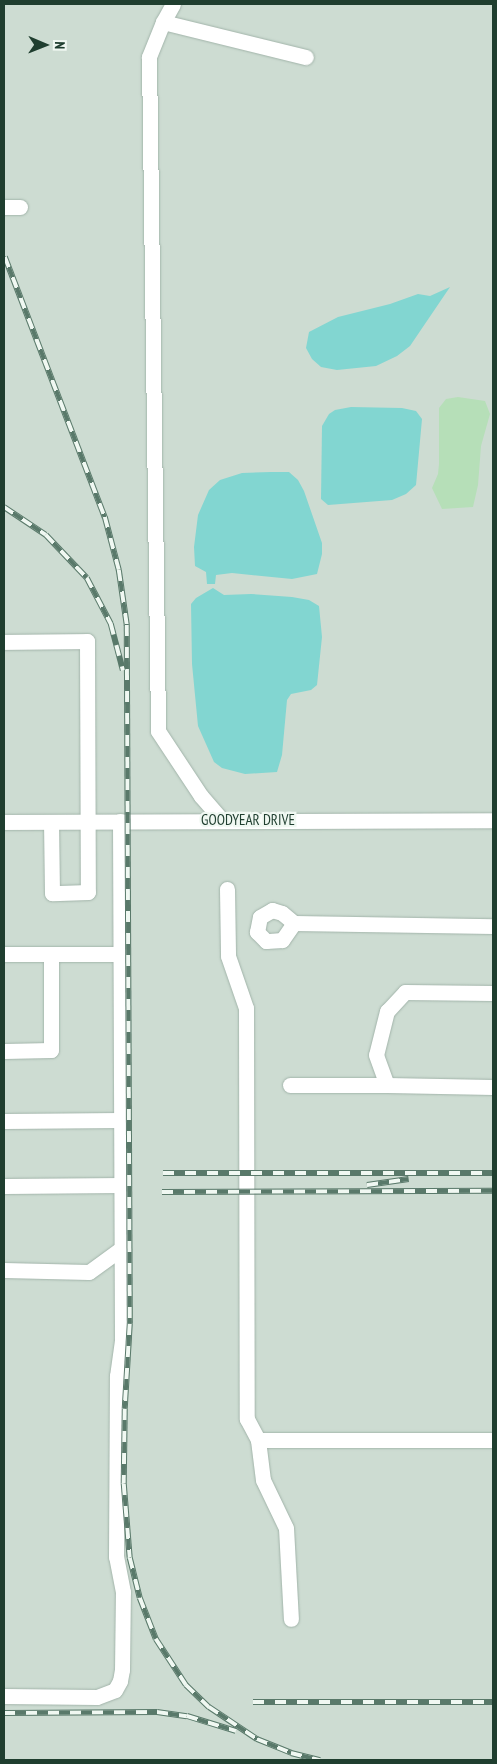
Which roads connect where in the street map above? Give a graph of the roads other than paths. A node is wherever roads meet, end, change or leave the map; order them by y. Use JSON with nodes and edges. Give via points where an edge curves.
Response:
{"nodes":[{"id":1,"x":173,"y":4,"type":"edge"},
{"id":2,"x":163,"y":22,"type":"junction"},
{"id":3,"x":306,"y":57,"type":"dead end"},
{"id":4,"x":20,"y":206,"type":"dead end"},
{"id":5,"x":4,"y":207,"type":"edge"},
{"id":6,"x":4,"y":642,"type":"edge"},
{"id":7,"x":222,"y":820,"type":"junction"},
{"id":8,"x":493,"y":820,"type":"edge"},
{"id":9,"x":120,"y":821,"type":"junction"},
{"id":10,"x":4,"y":822,"type":"edge"},
{"id":11,"x":52,"y":822,"type":"junction"},
{"id":12,"x":88,"y":822,"type":"junction"},
{"id":13,"x":227,"y":888,"type":"dead end"},
{"id":14,"x":294,"y":923,"type":"dead end"},
{"id":15,"x":493,"y":926,"type":"edge"},
{"id":16,"x":4,"y":954,"type":"edge"},
{"id":17,"x":51,"y":954,"type":"junction"},
{"id":18,"x":121,"y":954,"type":"junction"},
{"id":19,"x":493,"y":993,"type":"edge"},
{"id":20,"x":4,"y":1051,"type":"edge"},
{"id":21,"x":387,"y":1084,"type":"junction"},
{"id":22,"x":290,"y":1085,"type":"dead end"},
{"id":23,"x":493,"y":1087,"type":"edge"},
{"id":24,"x":121,"y":1120,"type":"junction"},
{"id":25,"x":4,"y":1121,"type":"edge"},
{"id":26,"x":122,"y":1185,"type":"junction"},
{"id":27,"x":4,"y":1186,"type":"edge"},
{"id":28,"x":122,"y":1248,"type":"junction"},
{"id":29,"x":4,"y":1270,"type":"edge"},
{"id":30,"x":258,"y":1440,"type":"junction"},
{"id":31,"x":493,"y":1440,"type":"edge"},
{"id":32,"x":291,"y":1619,"type":"dead end"},
{"id":33,"x":4,"y":1696,"type":"edge"}],
"edges":[{"from":1,"to":2,"type":"street"},
{"from":2,"to":3,"type":"street"},
{"from":2,"to":7,"type":"street","via":[[149,57],[158,732],[201,796]]},
{"from":4,"to":5,"type":"street"},
{"from":6,"to":12,"type":"street","via":[[87,641]]},
{"from":7,"to":8,"type":"street","name":"GOODYEAR DRIVE"},
{"from":7,"to":9,"type":"street","name":"GOODYEAR DRIVE"},
{"from":9,"to":12,"type":"street","name":"GOODYEAR DRIVE"},
{"from":9,"to":18,"type":"street"},
{"from":10,"to":11,"type":"street","name":"GOODYEAR DRIVE"},
{"from":11,"to":12,"type":"street","name":"GOODYEAR DRIVE"},
{"from":11,"to":12,"type":"street","via":[[52,893],[88,892]]},
{"from":13,"to":30,"type":"street","via":[[228,956],[246,1008],[247,1419]]},
{"from":14,"to":15,"type":"street"},
{"from":16,"to":17,"type":"street"},
{"from":17,"to":18,"type":"street"},
{"from":17,"to":20,"type":"street","via":[[51,1050]]},
{"from":18,"to":24,"type":"street"},
{"from":19,"to":21,"type":"street","via":[[406,992],[387,1011],[376,1055]]},
{"from":21,"to":22,"type":"street"},
{"from":21,"to":23,"type":"street"},
{"from":24,"to":25,"type":"street"},
{"from":24,"to":26,"type":"street"},
{"from":26,"to":27,"type":"street"},
{"from":26,"to":28,"type":"street"},
{"from":28,"to":29,"type":"street","via":[[89,1272]]},
{"from":28,"to":33,"type":"street","via":[[122,1340],[117,1376],[116,1557],[123,1592],[120,1681],[115,1690],[97,1697]]},
{"from":30,"to":31,"type":"street"},
{"from":30,"to":32,"type":"street","via":[[263,1480],[286,1528]]}]}
